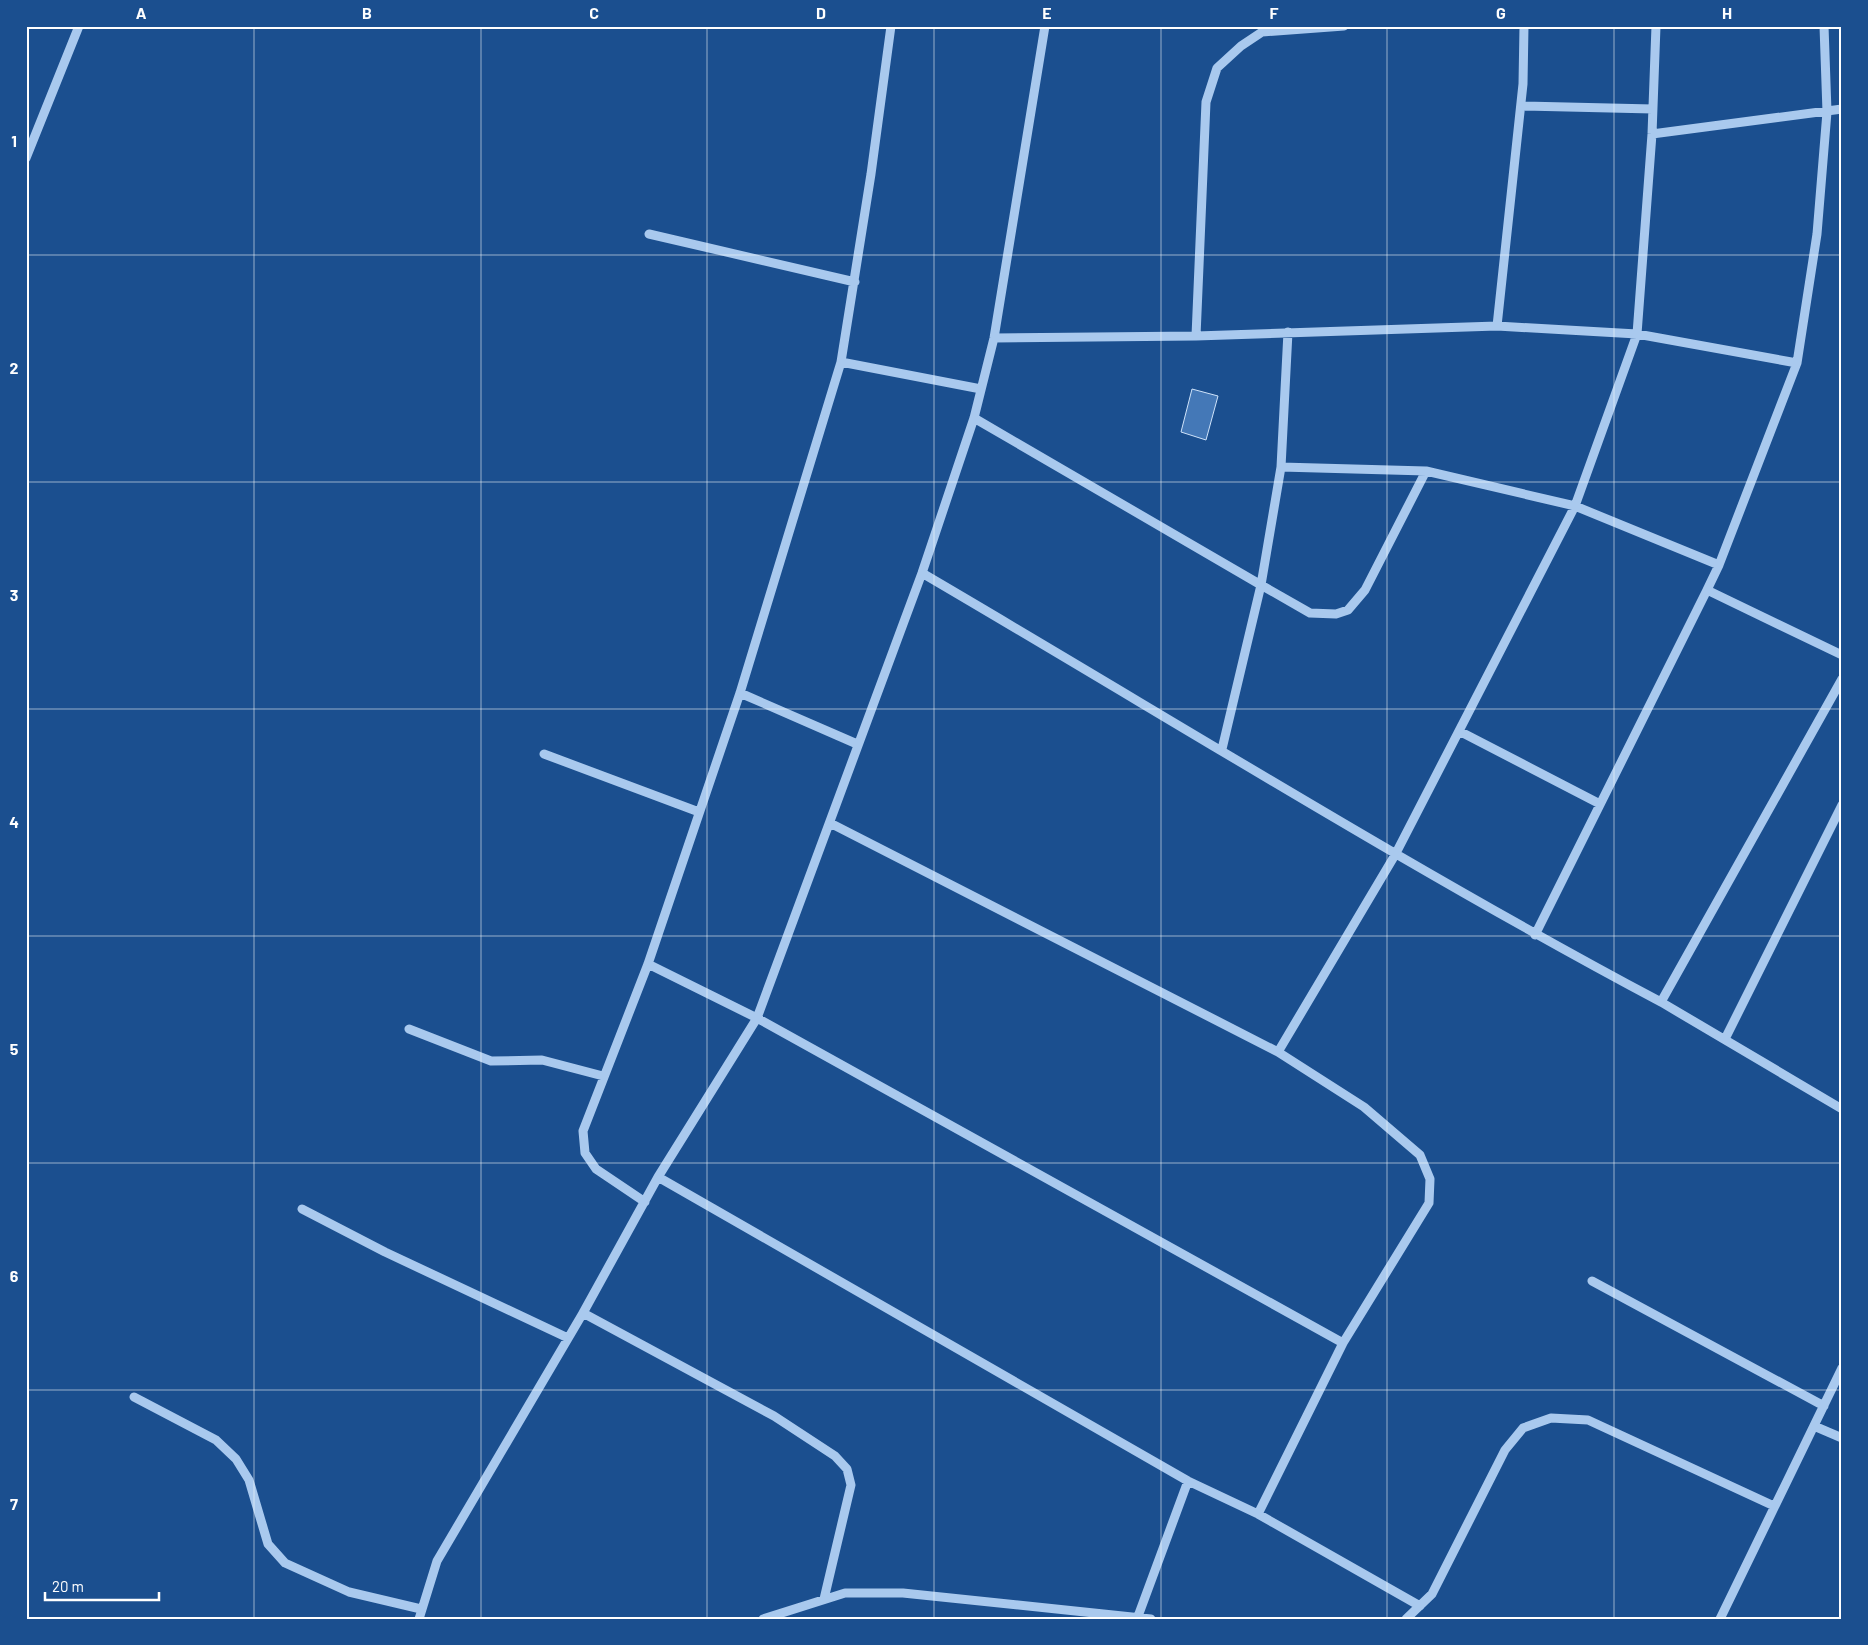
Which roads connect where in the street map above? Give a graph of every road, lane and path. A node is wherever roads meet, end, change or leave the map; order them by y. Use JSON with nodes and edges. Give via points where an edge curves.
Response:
{"nodes":[{"id":1,"x":79,"y":26,"type":"edge"},
{"id":2,"x":881,"y":26,"type":"edge"},
{"id":3,"x":891,"y":26,"type":"edge"},
{"id":4,"x":1044,"y":26,"type":"edge"},
{"id":5,"x":1344,"y":26,"type":"edge"},
{"id":6,"x":1524,"y":26,"type":"edge"},
{"id":7,"x":1656,"y":26,"type":"edge"},
{"id":8,"x":1824,"y":26,"type":"edge"},
{"id":9,"x":1521,"y":106,"type":"junction"},
{"id":10,"x":1653,"y":109,"type":"junction"},
{"id":11,"x":1842,"y":109,"type":"edge"},
{"id":12,"x":1827,"y":112,"type":"junction"},
{"id":13,"x":1652,"y":134,"type":"junction"},
{"id":14,"x":26,"y":158,"type":"edge"},
{"id":15,"x":649,"y":234,"type":"dead end"},
{"id":16,"x":855,"y":282,"type":"junction"},
{"id":17,"x":1497,"y":326,"type":"junction"},
{"id":18,"x":1288,"y":332,"type":"junction"},
{"id":19,"x":1637,"y":334,"type":"junction"},
{"id":20,"x":1196,"y":336,"type":"junction"},
{"id":21,"x":994,"y":338,"type":"junction"},
{"id":22,"x":841,"y":362,"type":"junction"},
{"id":23,"x":1797,"y":363,"type":"junction"},
{"id":24,"x":981,"y":389,"type":"junction"},
{"id":25,"x":974,"y":418,"type":"junction"},
{"id":26,"x":1281,"y":467,"type":"junction"},
{"id":27,"x":1426,"y":471,"type":"junction"},
{"id":28,"x":1575,"y":506,"type":"junction"},
{"id":29,"x":1719,"y":565,"type":"junction"},
{"id":30,"x":922,"y":573,"type":"junction"},
{"id":31,"x":1261,"y":585,"type":"junction"},
{"id":32,"x":1707,"y":590,"type":"junction"},
{"id":33,"x":1842,"y":655,"type":"edge"},
{"id":34,"x":1842,"y":679,"type":"edge"},
{"id":35,"x":740,"y":693,"type":"junction"},
{"id":36,"x":1459,"y":731,"type":"junction"},
{"id":37,"x":857,"y":744,"type":"junction"},
{"id":38,"x":1222,"y":749,"type":"junction"},
{"id":39,"x":544,"y":754,"type":"dead end"},
{"id":40,"x":1600,"y":804,"type":"junction"},
{"id":41,"x":1842,"y":805,"type":"edge"},
{"id":42,"x":699,"y":812,"type":"junction"},
{"id":43,"x":830,"y":823,"type":"junction"},
{"id":44,"x":1395,"y":855,"type":"junction"},
{"id":45,"x":1535,"y":935,"type":"junction"},
{"id":46,"x":648,"y":964,"type":"junction"},
{"id":47,"x":1661,"y":1002,"type":"junction"},
{"id":48,"x":757,"y":1018,"type":"junction"},
{"id":49,"x":409,"y":1029,"type":"dead end"},
{"id":50,"x":1725,"y":1039,"type":"junction"},
{"id":51,"x":1278,"y":1052,"type":"junction"},
{"id":52,"x":603,"y":1076,"type":"junction"},
{"id":53,"x":1842,"y":1109,"type":"edge"},
{"id":54,"x":658,"y":1177,"type":"junction"},
{"id":55,"x":645,"y":1202,"type":"junction"},
{"id":56,"x":302,"y":1209,"type":"dead end"},
{"id":57,"x":1592,"y":1281,"type":"dead end"},
{"id":58,"x":583,"y":1313,"type":"junction"},
{"id":59,"x":568,"y":1338,"type":"junction"},
{"id":60,"x":1343,"y":1343,"type":"junction"},
{"id":61,"x":1842,"y":1368,"type":"edge"},
{"id":62,"x":134,"y":1396,"type":"dead end"},
{"id":63,"x":1824,"y":1406,"type":"junction"},
{"id":64,"x":1814,"y":1426,"type":"junction"},
{"id":65,"x":1842,"y":1438,"type":"edge"},
{"id":66,"x":1188,"y":1482,"type":"junction"},
{"id":67,"x":1774,"y":1506,"type":"junction"},
{"id":68,"x":1258,"y":1514,"type":"junction"},
{"id":69,"x":824,"y":1599,"type":"junction"},
{"id":70,"x":1420,"y":1606,"type":"junction"},
{"id":71,"x":420,"y":1614,"type":"edge"},
{"id":72,"x":1088,"y":1616,"type":"edge"},
{"id":73,"x":1137,"y":1618,"type":"edge"},
{"id":74,"x":1407,"y":1618,"type":"edge"},
{"id":75,"x":763,"y":1619,"type":"edge"},
{"id":76,"x":1151,"y":1619,"type":"edge"},
{"id":77,"x":1720,"y":1619,"type":"edge"}],
"edges":[{"from":1,"to":14,"type":"street"},
{"from":2,"to":3,"type":"street"},
{"from":3,"to":16,"type":"street"},
{"from":4,"to":21,"type":"street"},
{"from":5,"to":20,"type":"street","via":[[1262,32],[1217,68],[1206,102]]},
{"from":6,"to":9,"type":"street"},
{"from":7,"to":10,"type":"street"},
{"from":8,"to":12,"type":"street"},
{"from":9,"to":10,"type":"street"},
{"from":9,"to":17,"type":"street"},
{"from":10,"to":13,"type":"street"},
{"from":11,"to":12,"type":"street"},
{"from":12,"to":13,"type":"street"},
{"from":12,"to":23,"type":"street","via":[[1818,234]]},
{"from":13,"to":19,"type":"street"},
{"from":15,"to":16,"type":"street"},
{"from":16,"to":22,"type":"street"},
{"from":17,"to":18,"type":"street"},
{"from":17,"to":19,"type":"street"},
{"from":18,"to":20,"type":"street"},
{"from":18,"to":26,"type":"street"},
{"from":19,"to":23,"type":"street"},
{"from":19,"to":28,"type":"street"},
{"from":20,"to":21,"type":"street"},
{"from":21,"to":24,"type":"street"},
{"from":22,"to":24,"type":"street"},
{"from":22,"to":35,"type":"street"},
{"from":23,"to":29,"type":"street"},
{"from":24,"to":25,"type":"street"},
{"from":25,"to":30,"type":"street"},
{"from":25,"to":31,"type":"street"},
{"from":26,"to":27,"type":"street"},
{"from":26,"to":31,"type":"street"},
{"from":27,"to":28,"type":"street"},
{"from":27,"to":31,"type":"street","via":[[1365,590],[1348,610],[1336,614],[1310,613]]},
{"from":28,"to":29,"type":"street"},
{"from":28,"to":36,"type":"street"},
{"from":29,"to":32,"type":"street"},
{"from":30,"to":37,"type":"street"},
{"from":30,"to":38,"type":"street"},
{"from":31,"to":38,"type":"street"},
{"from":32,"to":33,"type":"street"},
{"from":32,"to":40,"type":"street"},
{"from":34,"to":47,"type":"street"},
{"from":35,"to":37,"type":"street"},
{"from":35,"to":42,"type":"street"},
{"from":36,"to":40,"type":"street"},
{"from":36,"to":44,"type":"street"},
{"from":37,"to":43,"type":"street"},
{"from":38,"to":44,"type":"street"},
{"from":39,"to":42,"type":"street"},
{"from":40,"to":45,"type":"street"},
{"from":41,"to":50,"type":"street"},
{"from":42,"to":46,"type":"street"},
{"from":43,"to":48,"type":"street"},
{"from":43,"to":51,"type":"street"},
{"from":44,"to":45,"type":"street"},
{"from":44,"to":51,"type":"street"},
{"from":45,"to":47,"type":"street"},
{"from":46,"to":48,"type":"street"},
{"from":46,"to":52,"type":"street"},
{"from":47,"to":50,"type":"street"},
{"from":48,"to":54,"type":"street"},
{"from":48,"to":60,"type":"street"},
{"from":49,"to":52,"type":"street","via":[[491,1061],[542,1060]]},
{"from":50,"to":53,"type":"street"},
{"from":51,"to":60,"type":"street","via":[[1364,1108],[1420,1155],[1430,1179],[1429,1203]]},
{"from":52,"to":55,"type":"street","via":[[583,1131],[585,1153],[596,1169]]},
{"from":54,"to":55,"type":"street"},
{"from":54,"to":66,"type":"street"},
{"from":55,"to":58,"type":"street"},
{"from":56,"to":59,"type":"street"},
{"from":57,"to":63,"type":"street"},
{"from":58,"to":59,"type":"street"},
{"from":58,"to":69,"type":"street","via":[[774,1416],[835,1456],[847,1469],[851,1485]]},
{"from":59,"to":71,"type":"street","via":[[437,1561]]},
{"from":60,"to":68,"type":"street"},
{"from":61,"to":63,"type":"street"},
{"from":62,"to":71,"type":"street","via":[[216,1440],[236,1459],[249,1480],[268,1544],[286,1563],[349,1592]]},
{"from":63,"to":64,"type":"street"},
{"from":64,"to":65,"type":"street"},
{"from":64,"to":67,"type":"street"},
{"from":66,"to":68,"type":"street"},
{"from":66,"to":73,"type":"street"},
{"from":67,"to":70,"type":"street","via":[[1588,1420],[1551,1418],[1523,1428],[1505,1450],[1432,1594]]},
{"from":67,"to":77,"type":"street"},
{"from":68,"to":70,"type":"street"},
{"from":69,"to":72,"type":"street","via":[[845,1594],[903,1593]]},
{"from":69,"to":75,"type":"street"},
{"from":70,"to":74,"type":"street"},
{"from":72,"to":73,"type":"street"},
{"from":73,"to":76,"type":"street"}]}
